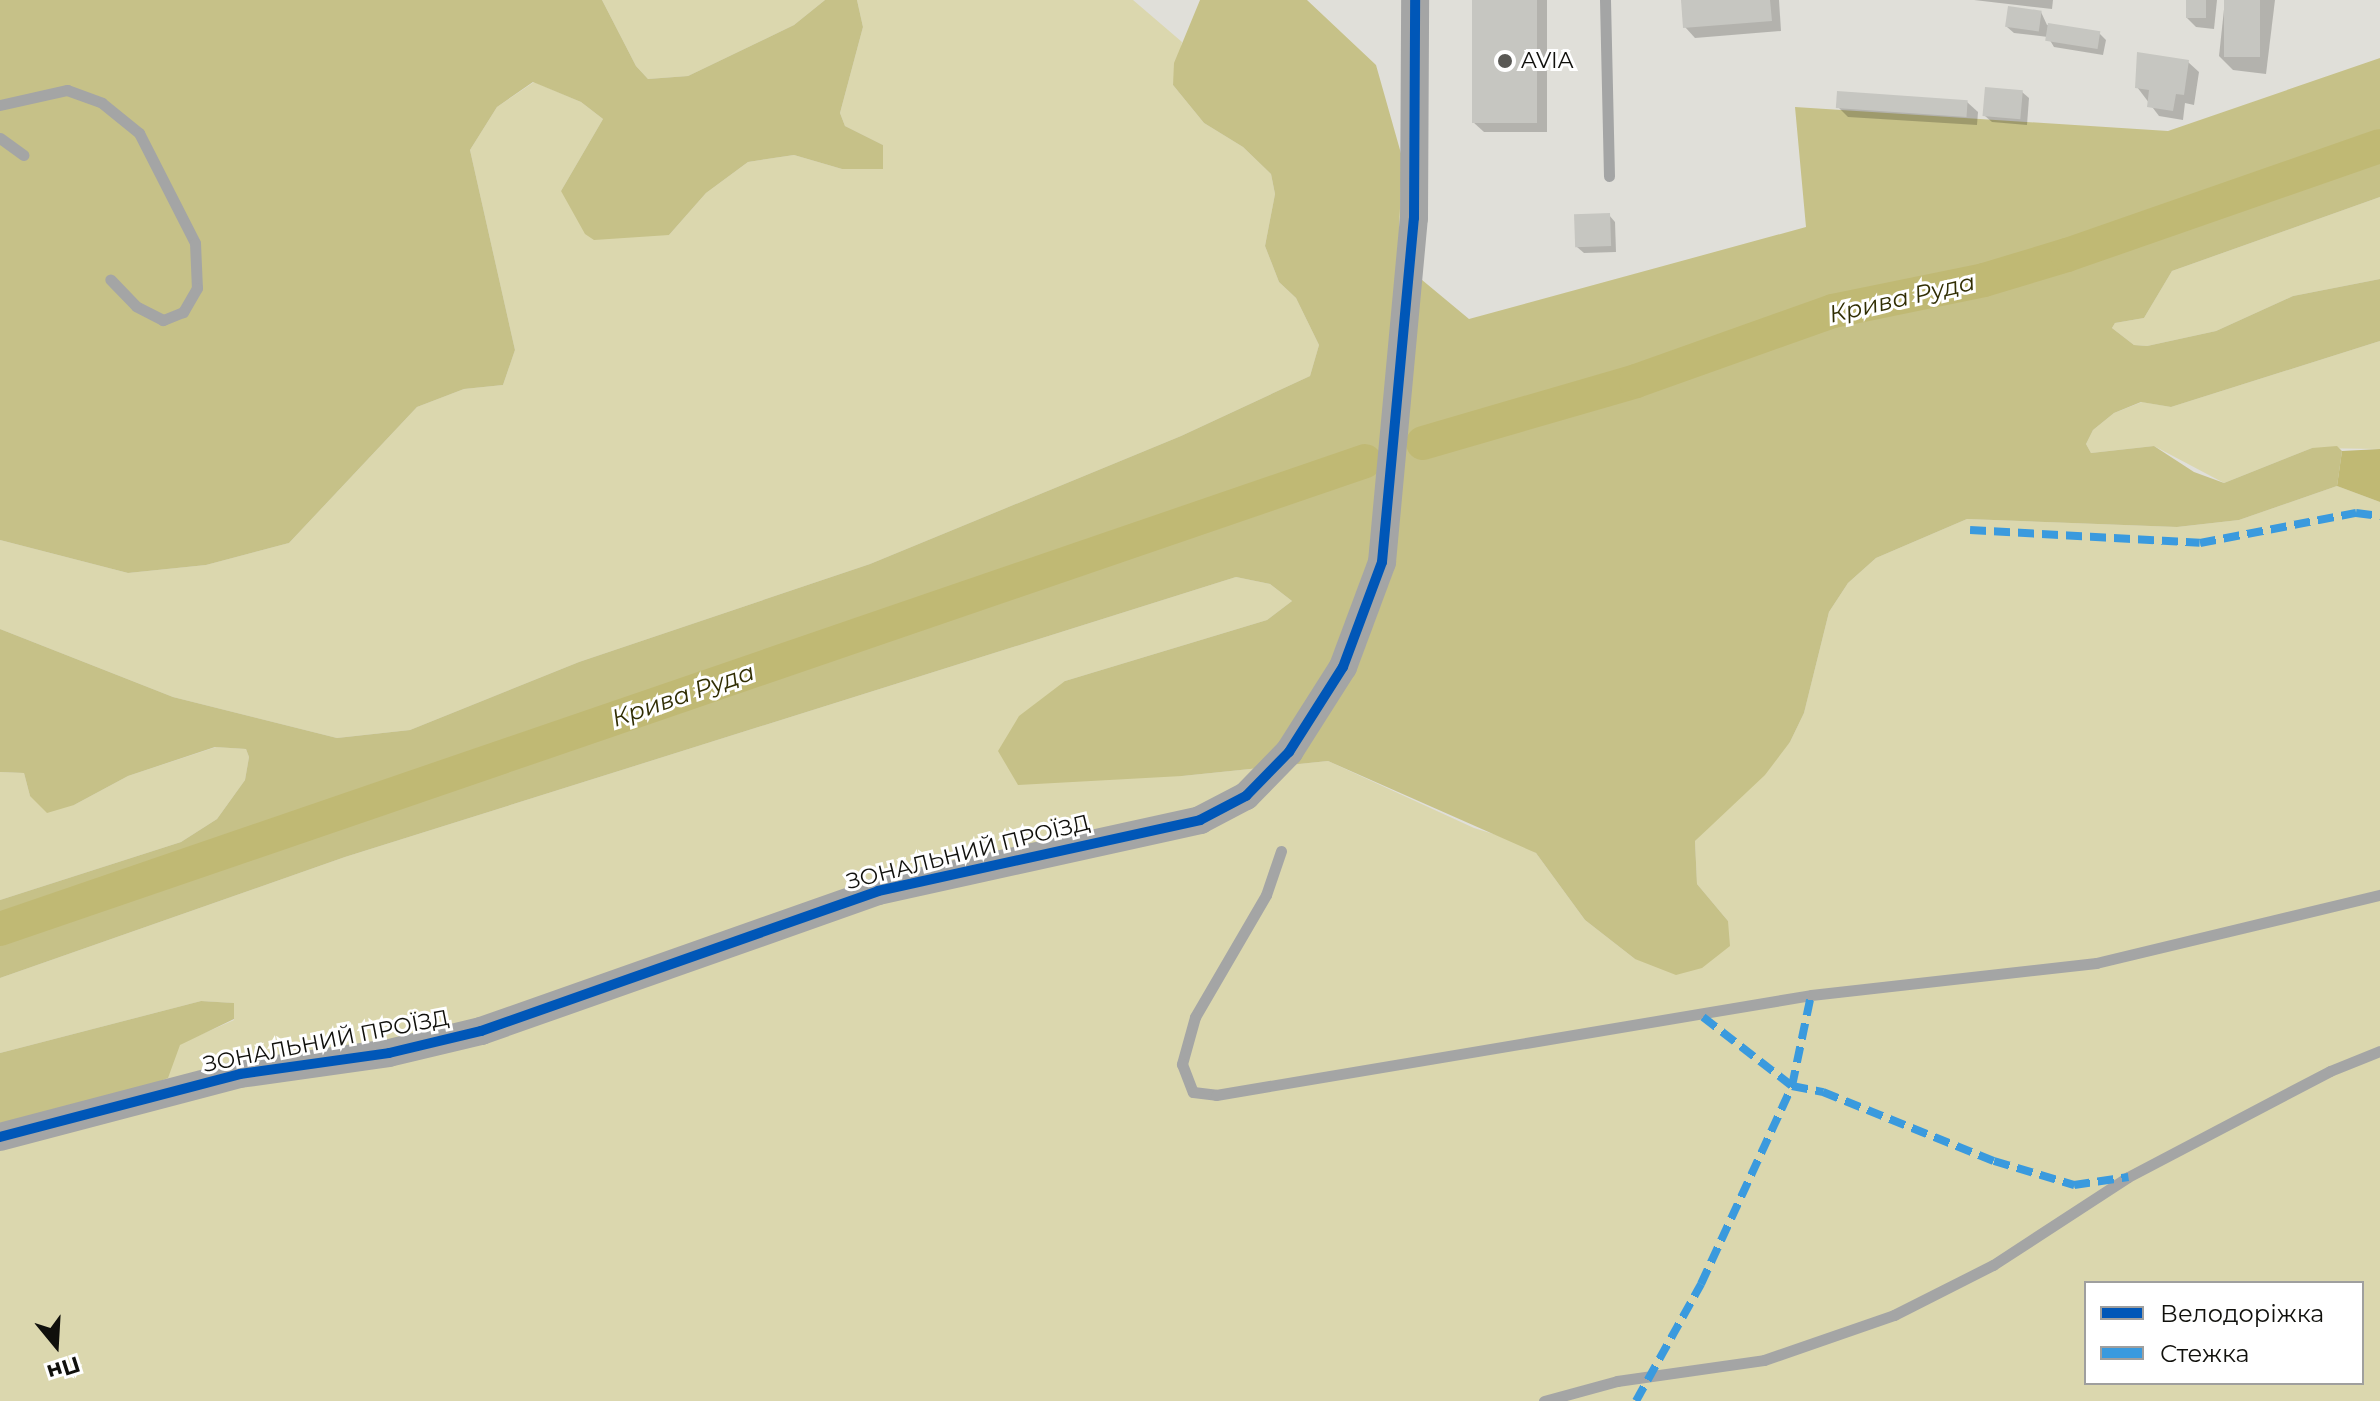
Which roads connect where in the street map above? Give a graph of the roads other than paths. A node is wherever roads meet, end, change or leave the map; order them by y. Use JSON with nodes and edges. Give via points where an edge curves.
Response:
{"nodes":[{"id":1,"x":1415,"y":0,"type":"edge"},
{"id":2,"x":1605,"y":0,"type":"edge"},
{"id":3,"x":0,"y":105,"type":"edge"},
{"id":4,"x":0,"y":138,"type":"edge"},
{"id":5,"x":23,"y":155,"type":"dead end"},
{"id":6,"x":1609,"y":176,"type":"dead end"},
{"id":7,"x":110,"y":279,"type":"dead end"},
{"id":8,"x":1281,"y":851,"type":"dead end"},
{"id":9,"x":2380,"y":895,"type":"edge"},
{"id":10,"x":2380,"y":1051,"type":"edge"},
{"id":11,"x":0,"y":1137,"type":"edge"},
{"id":12,"x":1544,"y":1401,"type":"edge"}],
"edges":[{"from":1,"to":11,"type":"street","name":"ЗОНАЛЬНИЙ ПРОЇЗД","via":[[1412,256],[1391,512],[1378,574],[1343,667],[1289,752],[1246,796],[1200,820],[878,891],[437,1043],[240,1074]]},
{"from":2,"to":6,"type":"lane"},
{"from":3,"to":7,"type":"lane","via":[[67,90],[102,103],[139,133],[195,243],[197,288],[183,312],[163,320],[136,306]]},
{"from":4,"to":5,"type":"lane"},
{"from":8,"to":9,"type":"lane","via":[[1266,895],[1195,1017],[1182,1064],[1193,1092],[1216,1095],[1811,995],[2096,963]]},
{"from":10,"to":12,"type":"lane","via":[[2330,1071],[2128,1177],[1993,1265],[1894,1315],[1764,1360],[1617,1381]]}]}
